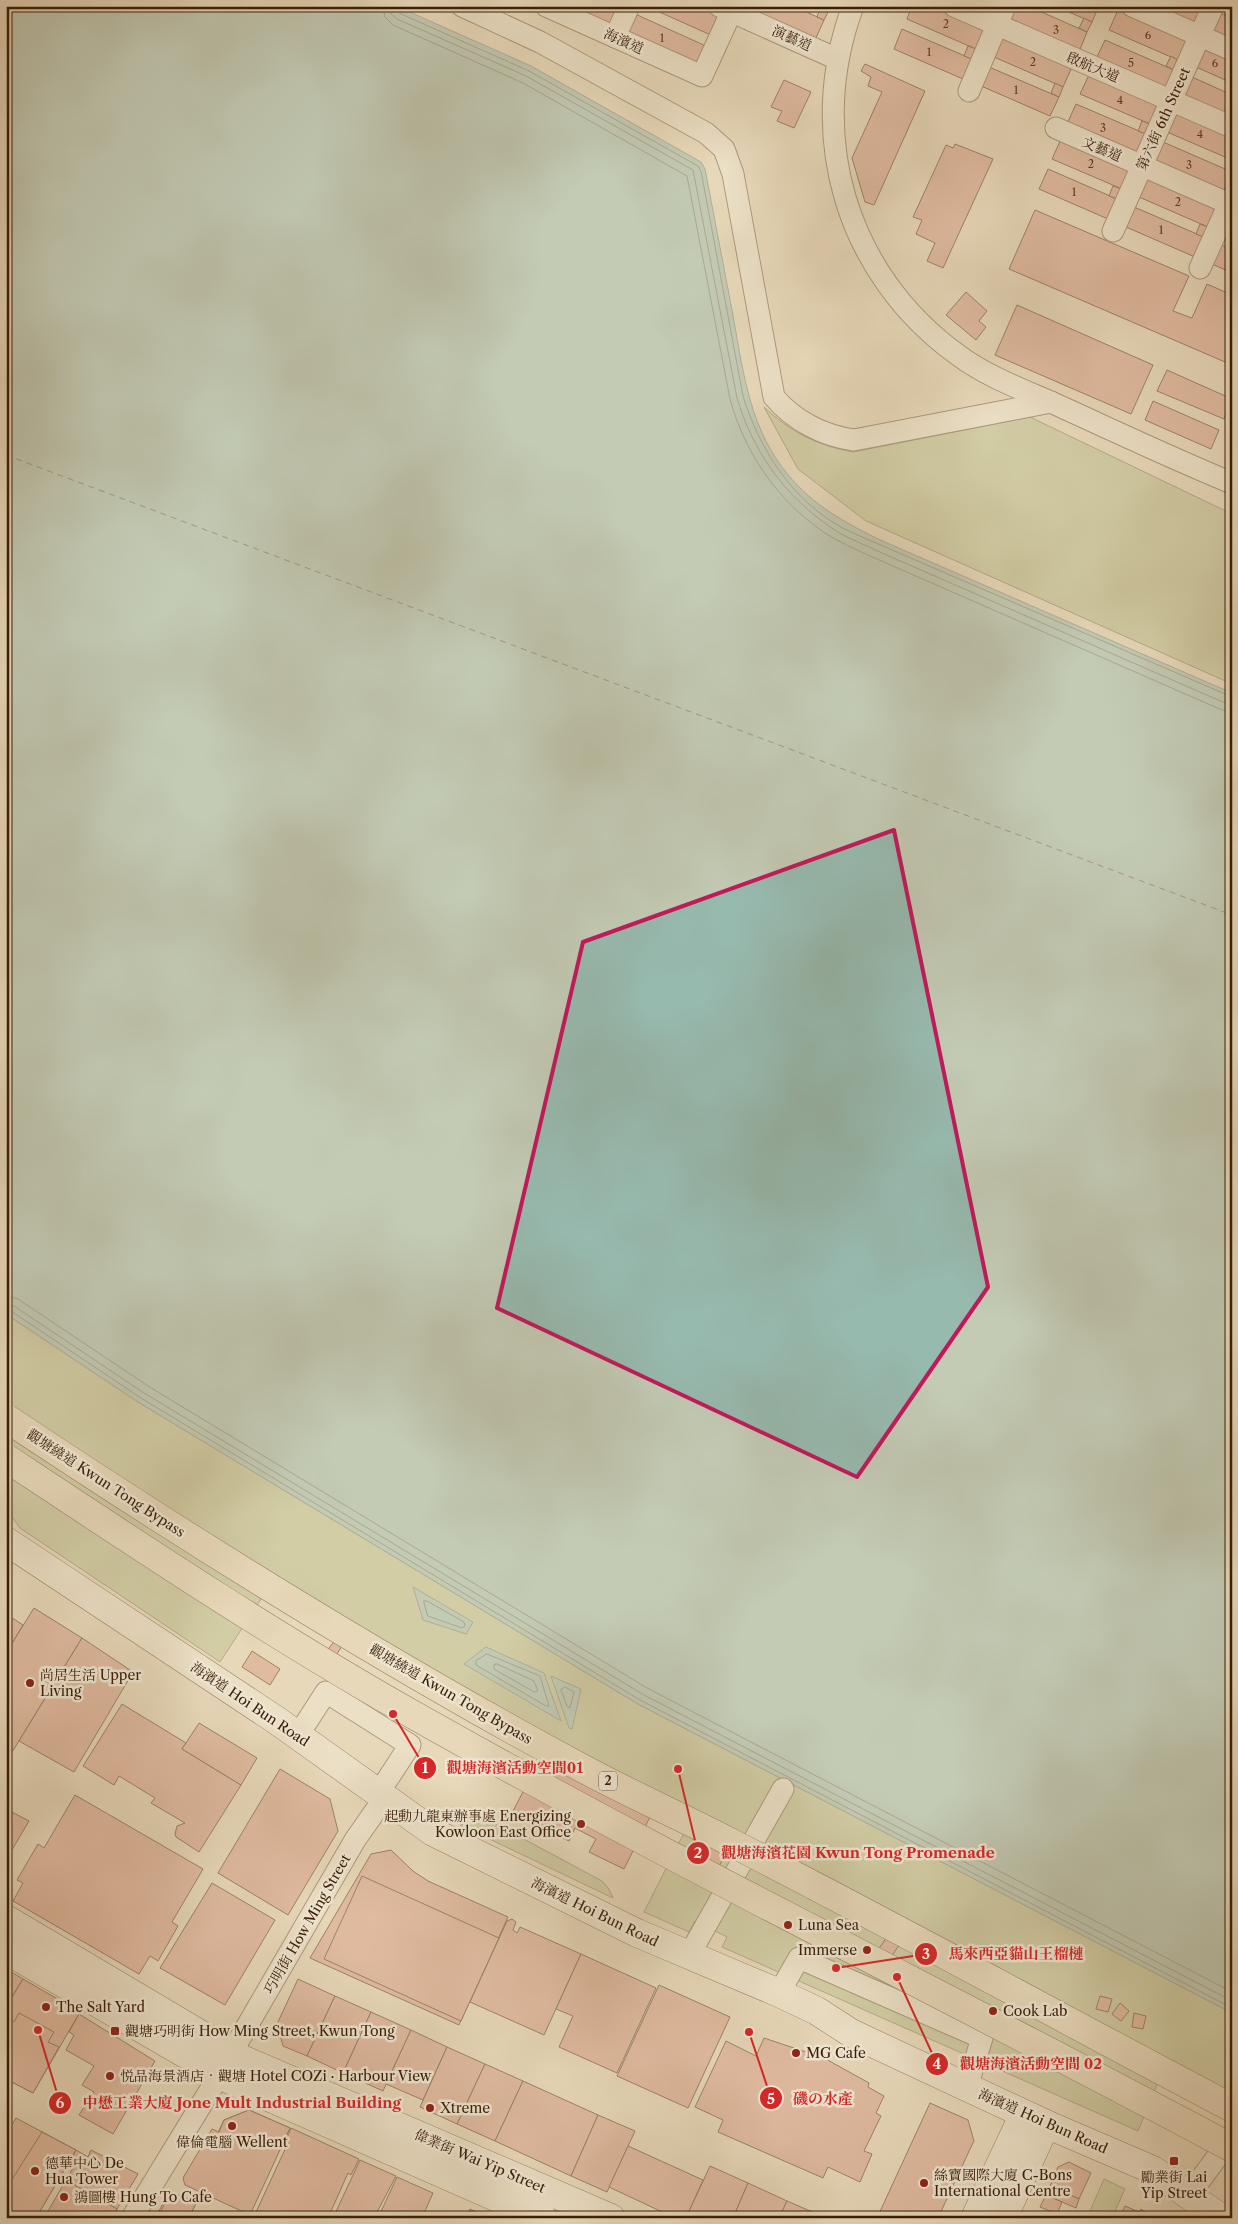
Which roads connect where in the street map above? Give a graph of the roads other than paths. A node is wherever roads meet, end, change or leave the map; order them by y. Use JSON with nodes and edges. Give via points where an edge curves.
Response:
{"nodes":[{"id":1,"x":462,"y":6,"type":"edge"},
{"id":2,"x":546,"y":6,"type":"edge"},
{"id":3,"x":629,"y":6,"type":"edge"},
{"id":4,"x":853,"y":6,"type":"edge"},
{"id":5,"x":954,"y":6,"type":"edge"},
{"id":6,"x":1132,"y":6,"type":"edge"},
{"id":7,"x":1212,"y":6,"type":"edge"},
{"id":8,"x":728,"y":8,"type":"edge"},
{"id":9,"x":1001,"y":16,"type":"edge"},
{"id":10,"x":1200,"y":36,"type":"junction"},
{"id":11,"x":615,"y":37,"type":"junction"},
{"id":12,"x":1232,"y":50,"type":"edge"},
{"id":13,"x":838,"y":58,"type":"junction"},
{"id":14,"x":969,"y":91,"type":"dead end"},
{"id":15,"x":1171,"y":100,"type":"junction"},
{"id":16,"x":1232,"y":127,"type":"edge"},
{"id":17,"x":1056,"y":128,"type":"dead end"},
{"id":18,"x":1142,"y":166,"type":"junction"},
{"id":19,"x":1231,"y":202,"type":"edge"},
{"id":20,"x":1113,"y":231,"type":"dead end"},
{"id":21,"x":1200,"y":268,"type":"dead end"},
{"id":22,"x":1051,"y":402,"type":"junction"},
{"id":23,"x":1232,"y":483,"type":"edge"},
{"id":24,"x":6,"y":1418,"type":"edge"},
{"id":25,"x":6,"y":1458,"type":"edge"},
{"id":26,"x":6,"y":1540,"type":"edge"},
{"id":27,"x":306,"y":1723,"type":"dead end"},
{"id":28,"x":386,"y":1789,"type":"junction"},
{"id":29,"x":783,"y":1789,"type":"dead end"},
{"id":30,"x":6,"y":1919,"type":"edge"},
{"id":31,"x":6,"y":1950,"type":"edge"},
{"id":32,"x":688,"y":1956,"type":"junction"},
{"id":33,"x":779,"y":1993,"type":"junction"},
{"id":34,"x":226,"y":2063,"type":"junction"},
{"id":35,"x":967,"y":2088,"type":"junction"},
{"id":36,"x":1232,"y":2108,"type":"edge"},
{"id":37,"x":1035,"y":2119,"type":"junction"},
{"id":38,"x":1232,"y":2137,"type":"edge"},
{"id":39,"x":1232,"y":2148,"type":"edge"},
{"id":40,"x":1189,"y":2195,"type":"junction"},
{"id":41,"x":132,"y":2218,"type":"edge"},
{"id":42,"x":543,"y":2218,"type":"edge"},
{"id":43,"x":611,"y":2218,"type":"edge"},
{"id":44,"x":975,"y":2218,"type":"edge"},
{"id":45,"x":1003,"y":2218,"type":"edge"},
{"id":46,"x":1221,"y":2218,"type":"edge"}],
"edges":[{"from":1,"to":22,"type":"street","via":[[540,42],[706,134],[724,149],[733,174],[774,397],[795,417],[826,434],[854,440]]},
{"from":2,"to":11,"type":"street","name":"海濱道"},
{"from":3,"to":11,"type":"street"},
{"from":4,"to":13,"type":"street"},
{"from":5,"to":9,"type":"street","name":"啟航大道"},
{"from":6,"to":10,"type":"street"},
{"from":7,"to":10,"type":"street","name":"第六街 6th Street"},
{"from":8,"to":11,"type":"street","name":"海濱道","via":[[702,76]]},
{"from":8,"to":13,"type":"street","name":"演藝道"},
{"from":9,"to":14,"type":"street"},
{"from":9,"to":15,"type":"street","name":"啟航大道"},
{"from":10,"to":12,"type":"street"},
{"from":10,"to":15,"type":"street","name":"第六街 6th Street"},
{"from":13,"to":22,"type":"street","via":[[832,113],[838,172],[855,228],[882,278],[916,321],[959,356],[982,371]]},
{"from":15,"to":16,"type":"street","name":"啟航大道"},
{"from":15,"to":18,"type":"street","name":"第六街 6th Street"},
{"from":17,"to":18,"type":"street","name":"文藝道"},
{"from":18,"to":19,"type":"street","name":"文藝道"},
{"from":18,"to":20,"type":"street","name":"第六街 6th Street"},
{"from":19,"to":21,"type":"street"},
{"from":22,"to":23,"type":"street"},
{"from":24,"to":36,"type":"highway","name":"觀塘繞道 Kwun Tong Bypass","number":"2","bridge":true,"via":[[252,1576],[573,1763],[731,1842]]},
{"from":25,"to":39,"type":"highway","bridge":true,"via":[[196,1584],[417,1717],[703,1872]]},
{"from":26,"to":28,"type":"main road","name":"海濱道 Hoi Bun Road","via":[[276,1720]]},
{"from":27,"to":28,"type":"street","name":"巧明街 How Ming Street","via":[[326,1692],[410,1745]]},
{"from":28,"to":32,"type":"main road","name":"海濱道 Hoi Bun Road","via":[[433,1832]]},
{"from":28,"to":34,"type":"street","name":"巧明街 How Ming Street"},
{"from":29,"to":32,"type":"street"},
{"from":30,"to":34,"type":"main road","name":"偉業街 Wai Yip Street"},
{"from":31,"to":34,"type":"main road","name":"偉業街 Wai Yip Street"},
{"from":32,"to":33,"type":"main road","name":"海濱道 Hoi Bun Road"},
{"from":33,"to":35,"type":"main road","name":"海濱道 Hoi Bun Road","via":[[852,2033]]},
{"from":33,"to":35,"type":"street","via":[[799,1958],[982,2038]]},
{"from":34,"to":41,"type":"street","name":"巧明街 How Ming Street"},
{"from":34,"to":42,"type":"main road","name":"偉業街 Wai Yip Street"},
{"from":34,"to":43,"type":"main road","name":"偉業街 Wai Yip Street","via":[[273,2073]]},
{"from":35,"to":37,"type":"main road","name":"海濱道 Hoi Bun Road"},
{"from":37,"to":40,"type":"main road","name":"海濱道 Hoi Bun Road","via":[[1153,2170]]},
{"from":37,"to":44,"type":"main road"},
{"from":37,"to":45,"type":"main road"},
{"from":38,"to":40,"type":"street"},
{"from":40,"to":46,"type":"main road","name":"海濱道 Hoi Bun Road"}]}
